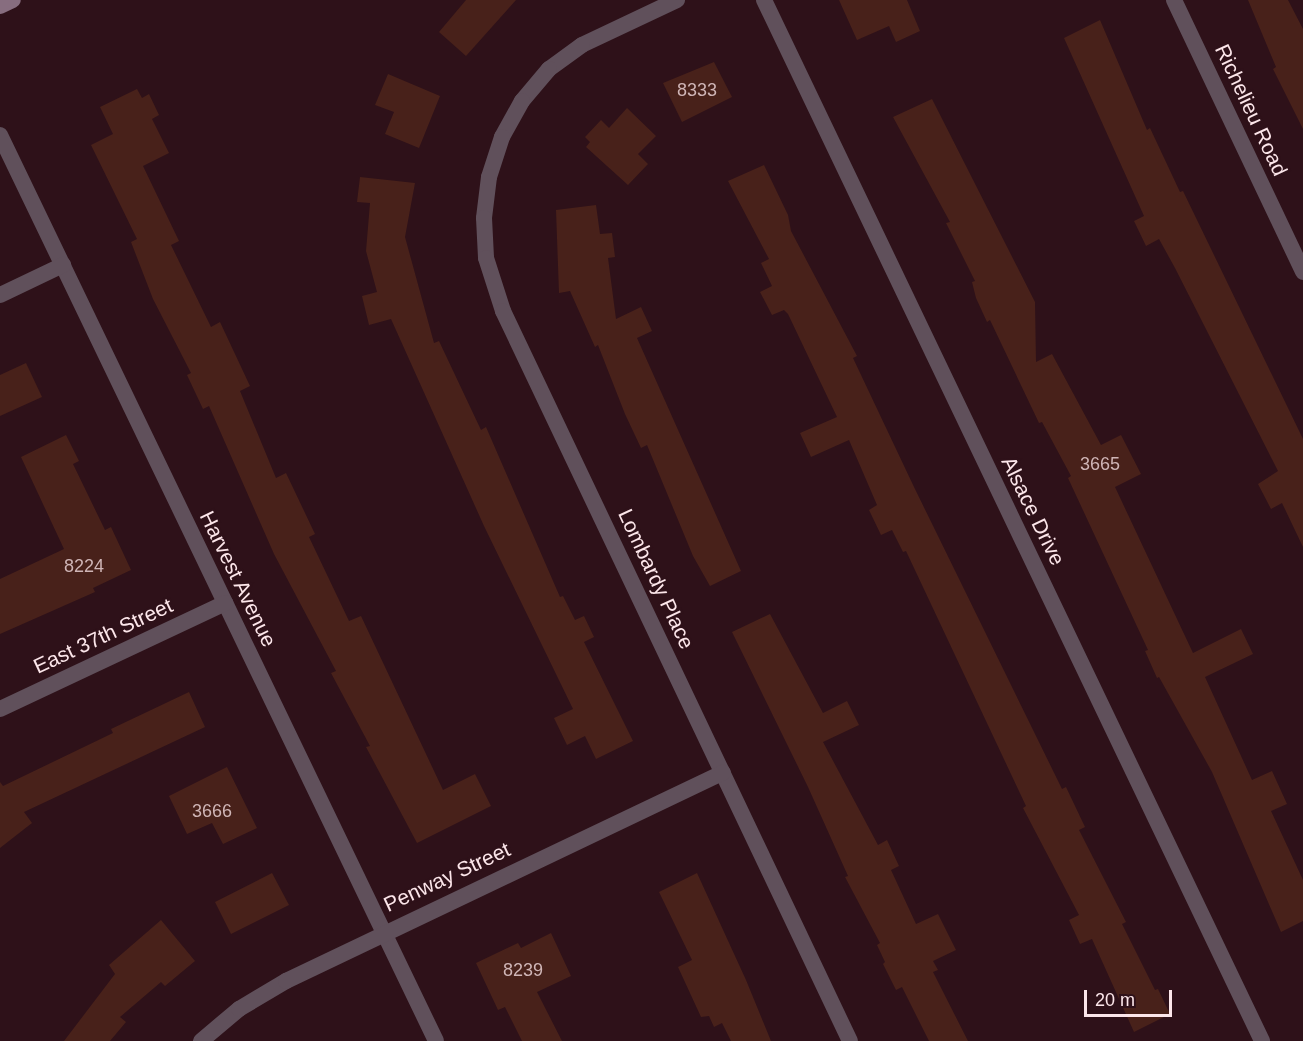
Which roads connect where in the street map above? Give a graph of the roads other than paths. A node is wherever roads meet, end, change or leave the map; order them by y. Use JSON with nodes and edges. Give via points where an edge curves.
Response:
{"nodes":[{"id":1,"x":13,"y":0,"type":"edge"},
{"id":2,"x":677,"y":0,"type":"edge"},
{"id":3,"x":764,"y":0,"type":"edge"},
{"id":4,"x":1174,"y":0,"type":"edge"},
{"id":5,"x":0,"y":6,"type":"edge"},
{"id":6,"x":0,"y":135,"type":"edge"},
{"id":7,"x":63,"y":265,"type":"junction"},
{"id":8,"x":1303,"y":272,"type":"edge"},
{"id":9,"x":0,"y":295,"type":"edge"},
{"id":10,"x":225,"y":603,"type":"junction"},
{"id":11,"x":0,"y":709,"type":"edge"},
{"id":12,"x":723,"y":773,"type":"junction"},
{"id":13,"x":384,"y":932,"type":"junction"},
{"id":14,"x":201,"y":1041,"type":"edge"},
{"id":15,"x":436,"y":1041,"type":"edge"},
{"id":16,"x":850,"y":1041,"type":"edge"},
{"id":17,"x":1262,"y":1041,"type":"edge"}],
"edges":[{"from":1,"to":5,"type":"main road"},
{"from":2,"to":12,"type":"street","name":"Lombardy Place","via":[[571,52],[531,90],[507,124],[496,149],[484,203],[486,258],[498,299]]},
{"from":3,"to":17,"type":"street","name":"Alsace Drive"},
{"from":4,"to":8,"type":"street","name":"Richelieu Road"},
{"from":6,"to":7,"type":"street","name":"Harvest Avenue"},
{"from":7,"to":9,"type":"street"},
{"from":7,"to":10,"type":"street","name":"Harvest Avenue"},
{"from":10,"to":11,"type":"street","name":"East 37th Street"},
{"from":10,"to":13,"type":"street","name":"Harvest Avenue"},
{"from":12,"to":13,"type":"street","name":"Penway Street"},
{"from":12,"to":16,"type":"street","name":"Lombardy Place"},
{"from":13,"to":14,"type":"street","name":"Penway Street","via":[[261,994]]},
{"from":13,"to":15,"type":"street","name":"Harvest Avenue"}]}
